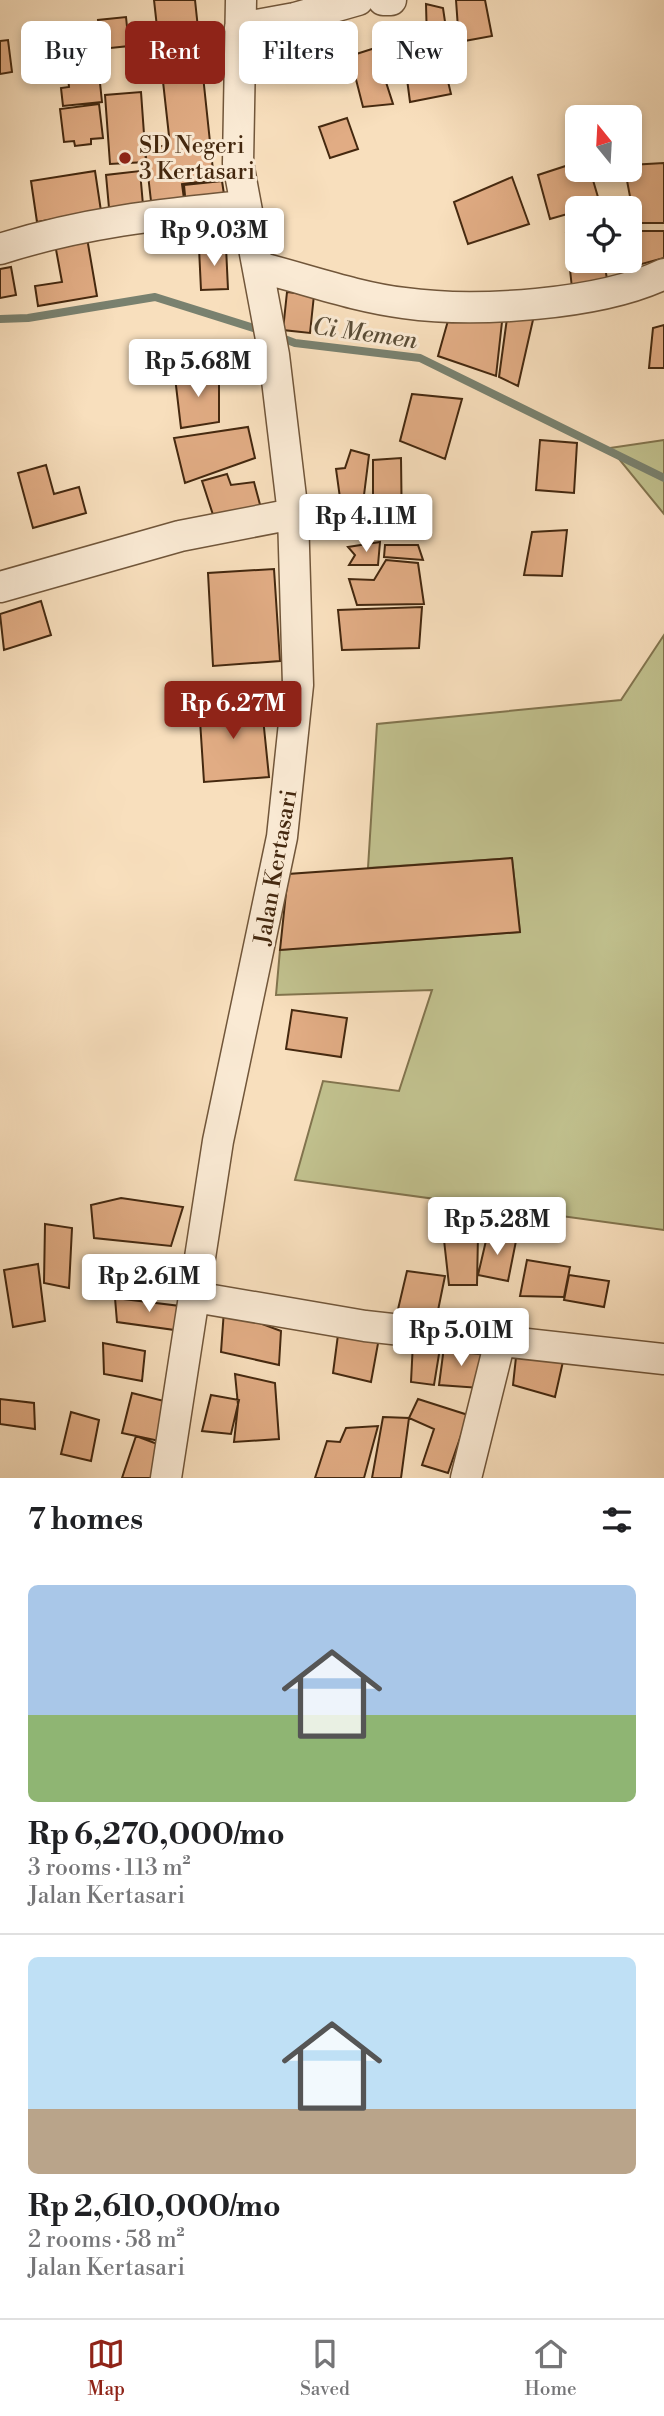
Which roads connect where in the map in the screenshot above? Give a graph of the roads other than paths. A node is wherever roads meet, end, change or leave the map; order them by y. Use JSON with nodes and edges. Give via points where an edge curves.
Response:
{"nodes":[{"id":1,"x":358,"y":0,"type":"edge"},
{"id":2,"x":383,"y":0,"type":"edge"},
{"id":3,"x":391,"y":0,"type":"edge"},
{"id":4,"x":241,"y":14,"type":"edge"},
{"id":5,"x":245,"y":206,"type":"junction"},
{"id":6,"x":0,"y":249,"type":"edge"},
{"id":7,"x":258,"y":267,"type":"junction"},
{"id":8,"x":664,"y":274,"type":"edge"},
{"id":9,"x":293,"y":514,"type":"junction"},
{"id":10,"x":0,"y":587,"type":"edge"},
{"id":11,"x":195,"y":1297,"type":"junction"},
{"id":12,"x":500,"y":1341,"type":"junction"},
{"id":13,"x":664,"y":1359,"type":"edge"},
{"id":14,"x":166,"y":1478,"type":"edge"},
{"id":15,"x":466,"y":1478,"type":"edge"}],
"edges":[{"from":1,"to":4,"type":"street","via":[[295,18]]},
{"from":2,"to":3,"type":"street"},
{"from":4,"to":5,"type":"street","name":"Jalan Kertasari","via":[[237,152]]},
{"from":5,"to":6,"type":"street","via":[[103,222]]},
{"from":5,"to":7,"type":"street","name":"Jalan Kertasari"},
{"from":7,"to":8,"type":"street","via":[[403,303],[467,307],[586,296]]},
{"from":7,"to":9,"type":"street","name":"Jalan Kertasari"},
{"from":9,"to":10,"type":"street","via":[[180,536]]},
{"from":9,"to":11,"type":"street","name":"Jalan Kertasari","via":[[299,639],[295,744],[265,926],[218,1141]]},
{"from":11,"to":12,"type":"street","via":[[365,1326]]},
{"from":11,"to":14,"type":"street","name":"Jalan Kertasari"},
{"from":12,"to":13,"type":"street"},
{"from":12,"to":15,"type":"street"}]}
